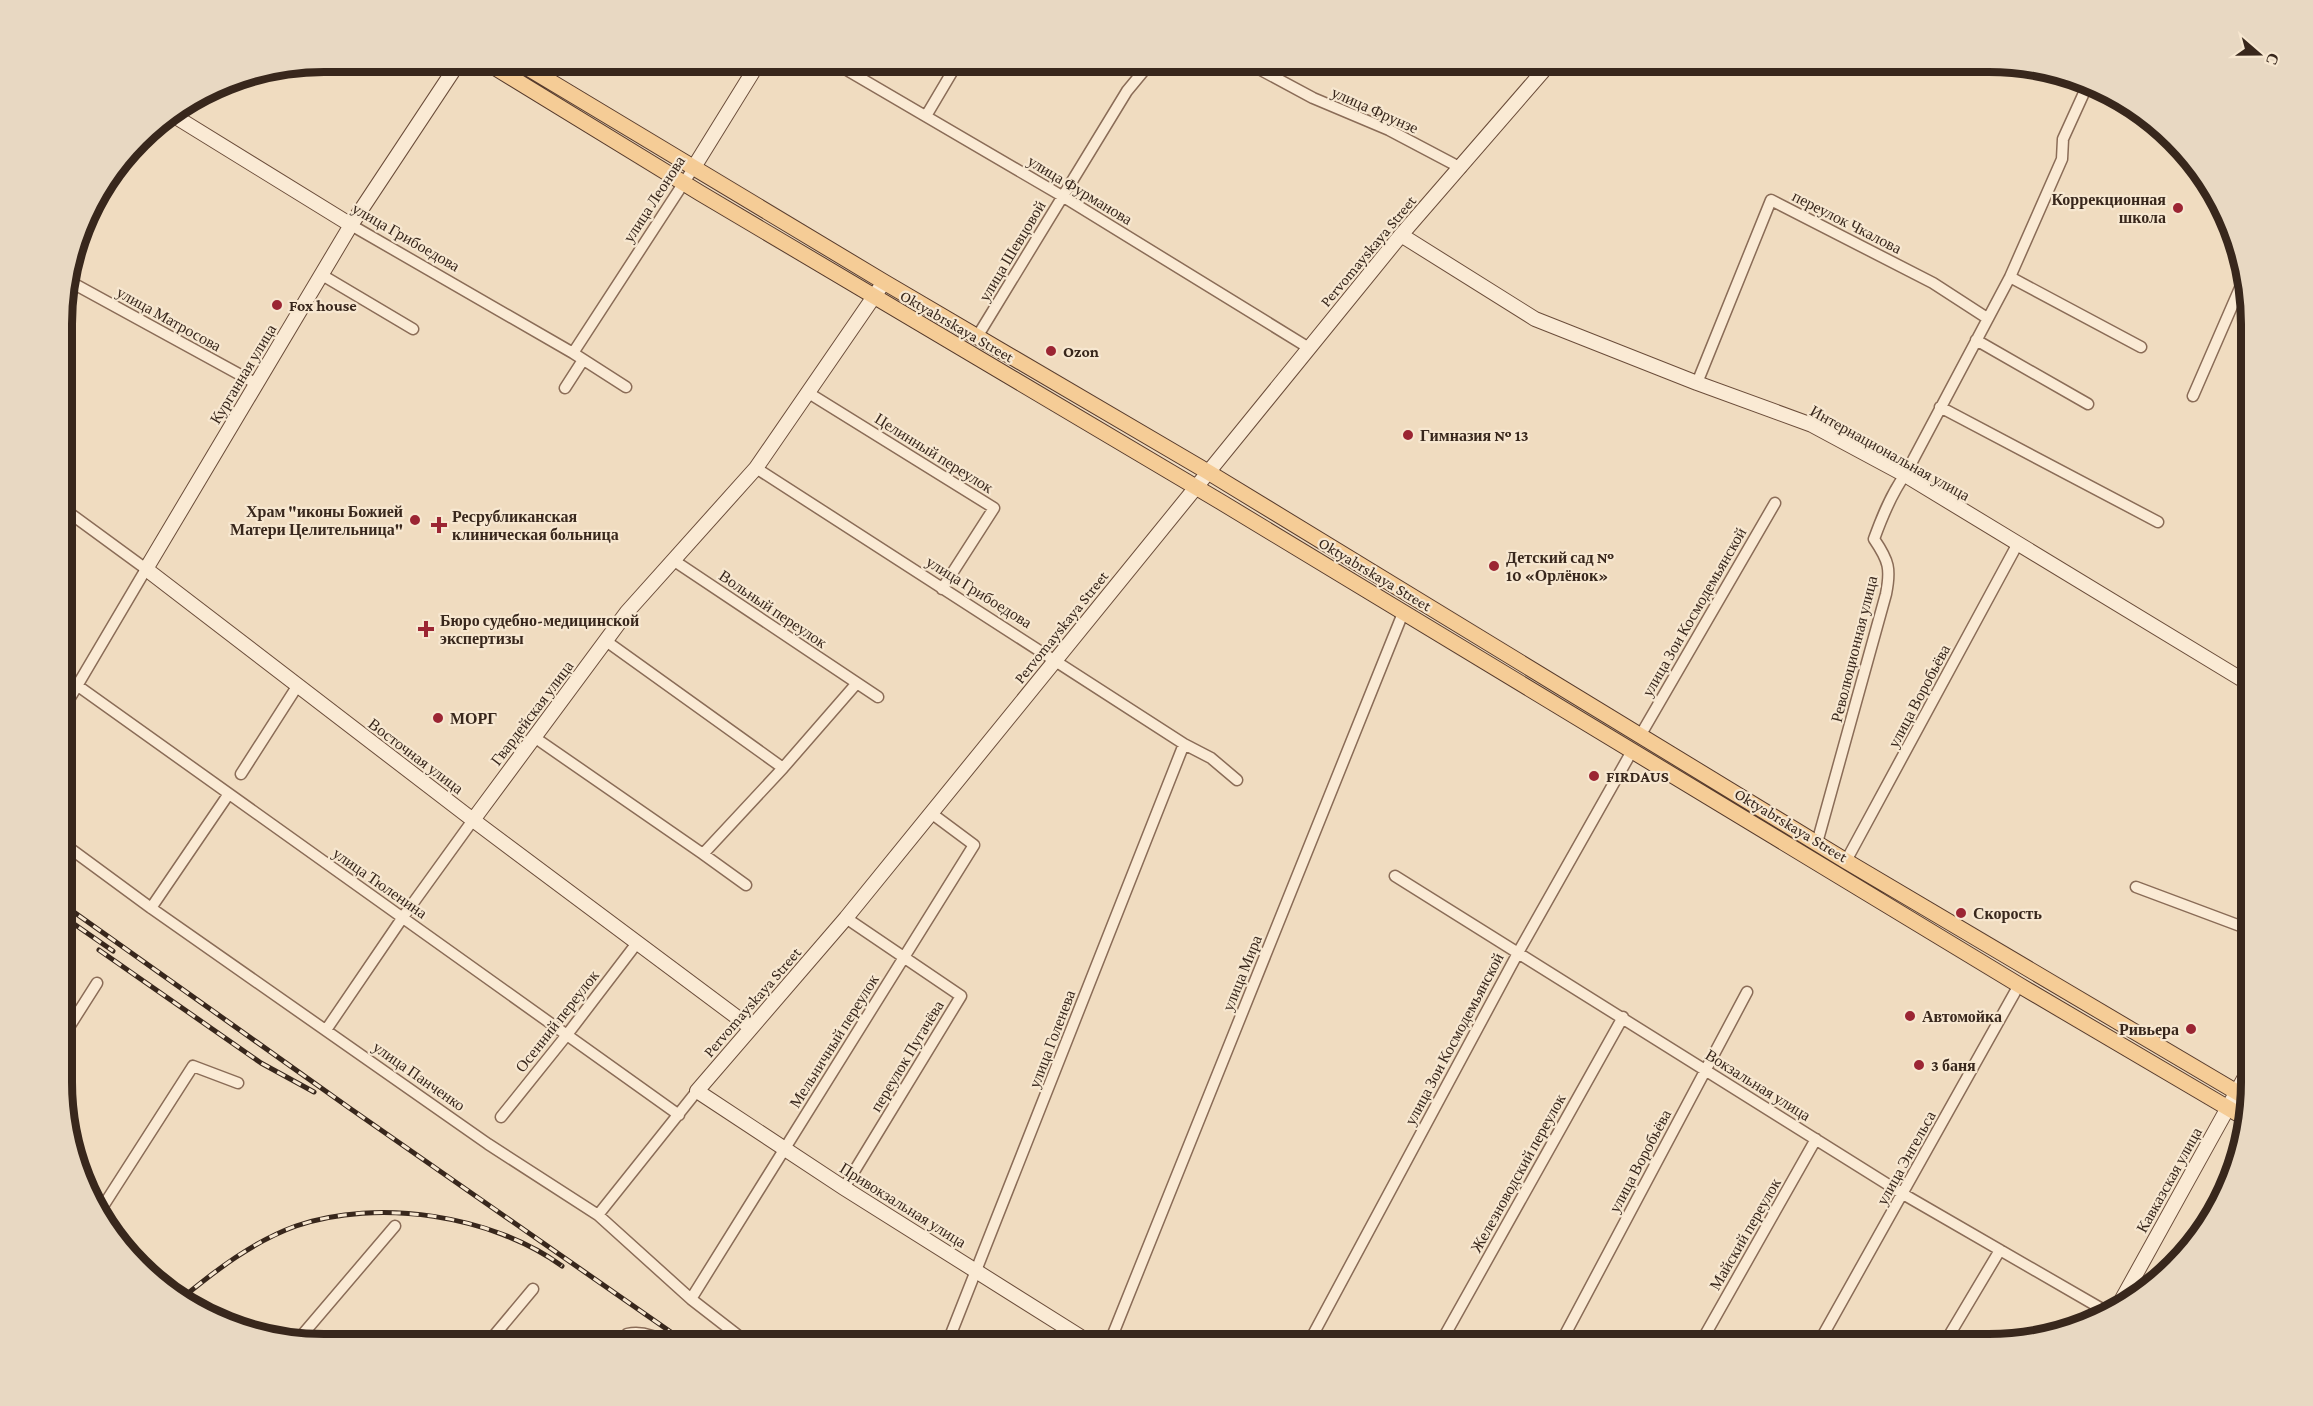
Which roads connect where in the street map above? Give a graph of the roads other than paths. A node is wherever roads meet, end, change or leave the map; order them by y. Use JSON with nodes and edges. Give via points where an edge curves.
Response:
{"nodes":[{"id":1,"x":452,"y":72,"type":"edge"},
{"id":2,"x":502,"y":72,"type":"edge"},
{"id":3,"x":535,"y":72,"type":"edge"},
{"id":4,"x":753,"y":72,"type":"edge"},
{"id":5,"x":850,"y":72,"type":"edge"},
{"id":6,"x":952,"y":72,"type":"edge"},
{"id":7,"x":1142,"y":72,"type":"edge"},
{"id":8,"x":1265,"y":72,"type":"edge"},
{"id":9,"x":1543,"y":72,"type":"edge"},
{"id":10,"x":2085,"y":91,"type":"edge"},
{"id":11,"x":926,"y":116,"type":"junction"},
{"id":12,"x":179,"y":119,"type":"edge"},
{"id":13,"x":694,"y":167,"type":"junction"},
{"id":14,"x":1461,"y":168,"type":"junction"},
{"id":15,"x":684,"y":184,"type":"junction"},
{"id":16,"x":1062,"y":196,"type":"junction"},
{"id":17,"x":351,"y":225,"type":"junction"},
{"id":18,"x":1401,"y":235,"type":"junction"},
{"id":19,"x":322,"y":274,"type":"junction"},
{"id":20,"x":2010,"y":277,"type":"junction"},
{"id":21,"x":884,"y":282,"type":"junction"},
{"id":22,"x":75,"y":284,"type":"edge"},
{"id":23,"x":2239,"y":290,"type":"edge"},
{"id":24,"x":873,"y":297,"type":"junction"},
{"id":25,"x":1987,"y":318,"type":"junction"},
{"id":26,"x":412,"y":329,"type":"dead end"},
{"id":27,"x":977,"y":337,"type":"junction"},
{"id":28,"x":1976,"y":340,"type":"junction"},
{"id":29,"x":2141,"y":347,"type":"dead end"},
{"id":30,"x":1309,"y":348,"type":"junction"},
{"id":31,"x":578,"y":357,"type":"junction"},
{"id":32,"x":1696,"y":383,"type":"junction"},
{"id":33,"x":257,"y":384,"type":"junction"},
{"id":34,"x":626,"y":387,"type":"dead end"},
{"id":35,"x":565,"y":388,"type":"dead end"},
{"id":36,"x":807,"y":392,"type":"junction"},
{"id":37,"x":2193,"y":396,"type":"dead end"},
{"id":38,"x":2088,"y":404,"type":"dead end"},
{"id":39,"x":1940,"y":407,"type":"junction"},
{"id":40,"x":756,"y":468,"type":"junction"},
{"id":41,"x":1208,"y":472,"type":"junction"},
{"id":42,"x":1905,"y":476,"type":"junction"},
{"id":43,"x":1196,"y":487,"type":"junction"},
{"id":44,"x":1775,"y":503,"type":"dead end"},
{"id":45,"x":72,"y":515,"type":"edge"},
{"id":46,"x":2158,"y":522,"type":"dead end"},
{"id":47,"x":2017,"y":545,"type":"junction"},
{"id":48,"x":673,"y":560,"type":"junction"},
{"id":49,"x":146,"y":569,"type":"junction"},
{"id":50,"x":942,"y":589,"type":"junction"},
{"id":51,"x":1404,"y":613,"type":"junction"},
{"id":52,"x":606,"y":641,"type":"junction"},
{"id":53,"x":1056,"y":660,"type":"junction"},
{"id":54,"x":2241,"y":680,"type":"edge"},
{"id":55,"x":72,"y":682,"type":"edge"},
{"id":56,"x":857,"y":683,"type":"junction"},
{"id":57,"x":298,"y":685,"type":"junction"},
{"id":58,"x":77,"y":686,"type":"junction"},
{"id":59,"x":72,"y":694,"type":"edge"},
{"id":60,"x":878,"y":697,"type":"dead end"},
{"id":61,"x":534,"y":736,"type":"junction"},
{"id":62,"x":1640,"y":736,"type":"junction"},
{"id":63,"x":1184,"y":744,"type":"junction"},
{"id":64,"x":1632,"y":751,"type":"junction"},
{"id":65,"x":783,"y":768,"type":"junction"},
{"id":66,"x":241,"y":774,"type":"dead end"},
{"id":67,"x":1236,"y":780,"type":"dead end"},
{"id":68,"x":228,"y":795,"type":"junction"},
{"id":69,"x":931,"y":813,"type":"junction"},
{"id":70,"x":473,"y":820,"type":"junction"},
{"id":71,"x":1817,"y":843,"type":"junction"},
{"id":72,"x":72,"y":850,"type":"edge"},
{"id":73,"x":703,"y":854,"type":"junction"},
{"id":74,"x":1846,"y":861,"type":"junction"},
{"id":75,"x":1395,"y":876,"type":"dead end"},
{"id":76,"x":746,"y":885,"type":"dead end"},
{"id":77,"x":2136,"y":887,"type":"dead end"},
{"id":78,"x":151,"y":908,"type":"junction"},
{"id":79,"x":403,"y":917,"type":"junction"},
{"id":80,"x":846,"y":918,"type":"junction"},
{"id":81,"x":2241,"y":926,"type":"edge"},
{"id":82,"x":637,"y":943,"type":"junction"},
{"id":83,"x":1519,"y":951,"type":"junction"},
{"id":84,"x":904,"y":958,"type":"junction"},
{"id":85,"x":97,"y":983,"type":"dead end"},
{"id":86,"x":2019,"y":986,"type":"junction"},
{"id":87,"x":1747,"y":992,"type":"dead end"},
{"id":88,"x":1623,"y":1017,"type":"junction"},
{"id":89,"x":72,"y":1022,"type":"edge"},
{"id":90,"x":750,"y":1027,"type":"junction"},
{"id":91,"x":326,"y":1029,"type":"junction"},
{"id":92,"x":566,"y":1036,"type":"junction"},
{"id":93,"x":1706,"y":1069,"type":"junction"},
{"id":94,"x":238,"y":1083,"type":"dead end"},
{"id":95,"x":2241,"y":1083,"type":"edge"},
{"id":96,"x":697,"y":1091,"type":"junction"},
{"id":97,"x":2236,"y":1092,"type":"junction"},
{"id":98,"x":2240,"y":1095,"type":"edge"},
{"id":99,"x":2228,"y":1108,"type":"junction"},
{"id":100,"x":2239,"y":1114,"type":"edge"},
{"id":101,"x":679,"y":1115,"type":"junction"},
{"id":102,"x":501,"y":1117,"type":"dead end"},
{"id":103,"x":1816,"y":1139,"type":"junction"},
{"id":104,"x":784,"y":1149,"type":"junction"},
{"id":105,"x":844,"y":1188,"type":"junction"},
{"id":106,"x":1903,"y":1194,"type":"junction"},
{"id":107,"x":104,"y":1205,"type":"edge"},
{"id":108,"x":598,"y":1215,"type":"junction"},
{"id":109,"x":395,"y":1226,"type":"dead end"},
{"id":110,"x":2000,"y":1250,"type":"junction"},
{"id":111,"x":977,"y":1271,"type":"junction"},
{"id":112,"x":533,"y":1289,"type":"dead end"},
{"id":113,"x":2125,"y":1293,"type":"edge"},
{"id":114,"x":691,"y":1299,"type":"junction"},
{"id":115,"x":2100,"y":1308,"type":"edge"},
{"id":116,"x":304,"y":1333,"type":"edge"},
{"id":117,"x":495,"y":1334,"type":"edge"},
{"id":118,"x":627,"y":1334,"type":"edge"},
{"id":119,"x":645,"y":1334,"type":"edge"},
{"id":120,"x":736,"y":1334,"type":"edge"},
{"id":121,"x":951,"y":1334,"type":"edge"},
{"id":122,"x":1076,"y":1334,"type":"edge"},
{"id":123,"x":1113,"y":1334,"type":"edge"},
{"id":124,"x":1313,"y":1334,"type":"edge"},
{"id":125,"x":1446,"y":1334,"type":"edge"},
{"id":126,"x":1565,"y":1334,"type":"edge"},
{"id":127,"x":1706,"y":1334,"type":"edge"},
{"id":128,"x":1824,"y":1334,"type":"edge"},
{"id":129,"x":1950,"y":1334,"type":"edge"}],
"edges":[{"from":1,"to":17,"type":"street","name":"Курганная улица"},
{"from":2,"to":15,"type":"main road","name":"Oktyabrskaya Street"},
{"from":3,"to":13,"type":"main road","name":"Oktyabrskaya Street"},
{"from":4,"to":13,"type":"street","name":"улица Леонова"},
{"from":5,"to":11,"type":"street","name":"улица Фурманова"},
{"from":6,"to":11,"type":"street"},
{"from":7,"to":16,"type":"street","name":"улица Шевцовой","via":[[1126,91]]},
{"from":8,"to":14,"type":"street","name":"улица Фрунзе"},
{"from":9,"to":14,"type":"street","name":"Pervomayskaya Street"},
{"from":10,"to":20,"type":"street","name":"Революционная улица","via":[[2063,139],[2062,159]]},
{"from":11,"to":16,"type":"street","name":"улица Фурманова"},
{"from":12,"to":17,"type":"street","name":"улица Грибоедова"},
{"from":13,"to":15,"type":"street","name":"улица Леонова"},
{"from":13,"to":21,"type":"main road","name":"Oktyabrskaya Street"},
{"from":14,"to":18,"type":"street","name":"Pervomayskaya Street"},
{"from":15,"to":24,"type":"main road","name":"Oktyabrskaya Street"},
{"from":15,"to":31,"type":"street","name":"улица Леонова"},
{"from":16,"to":27,"type":"street","name":"улица Шевцовой"},
{"from":16,"to":30,"type":"street","name":"улица Фурманова"},
{"from":17,"to":19,"type":"street","name":"Курганная улица"},
{"from":17,"to":31,"type":"street","name":"улица Грибоедова"},
{"from":18,"to":30,"type":"street","name":"Pervomayskaya Street"},
{"from":18,"to":32,"type":"street","name":"Интернациональная улица","via":[[1535,319]]},
{"from":19,"to":26,"type":"street"},
{"from":19,"to":33,"type":"street","name":"Курганная улица"},
{"from":20,"to":25,"type":"street","name":"Революционная улица"},
{"from":20,"to":29,"type":"street"},
{"from":21,"to":24,"type":"street","name":"Гвардейская улица"},
{"from":21,"to":27,"type":"main road","name":"Oktyabrskaya Street"},
{"from":22,"to":33,"type":"street","name":"улица Матросова"},
{"from":23,"to":37,"type":"street"},
{"from":24,"to":36,"type":"street","name":"Гвардейская улица"},
{"from":24,"to":43,"type":"main road","name":"Oktyabrskaya Street"},
{"from":25,"to":28,"type":"street","name":"Революционная улица"},
{"from":25,"to":32,"type":"street","name":"переулок Чкалова","via":[[1933,283],[1771,200]]},
{"from":27,"to":41,"type":"main road","name":"Oktyabrskaya Street"},
{"from":28,"to":38,"type":"street"},
{"from":28,"to":39,"type":"street","name":"Революционная улица"},
{"from":30,"to":41,"type":"street","name":"Pervomayskaya Street"},
{"from":31,"to":34,"type":"street","name":"улица Грибоедова"},
{"from":31,"to":35,"type":"street","name":"улица Леонова"},
{"from":32,"to":42,"type":"street","name":"Интернациональная улица","via":[[1812,425]]},
{"from":33,"to":49,"type":"street","name":"Курганная улица"},
{"from":36,"to":40,"type":"street","name":"Гвардейская улица"},
{"from":36,"to":50,"type":"street","name":"Целинный переулок","via":[[994,508]]},
{"from":39,"to":42,"type":"street","name":"Революционная улица"},
{"from":39,"to":46,"type":"street"},
{"from":40,"to":48,"type":"street","name":"Гвардейская улица"},
{"from":40,"to":50,"type":"street","name":"улица Грибоедова"},
{"from":41,"to":43,"type":"street","name":"Pervomayskaya Street"},
{"from":41,"to":62,"type":"main road","name":"Oktyabrskaya Street"},
{"from":42,"to":47,"type":"street","name":"Интернациональная улица"},
{"from":42,"to":71,"type":"street","name":"Революционная улица","via":[[1896,487],[1874,539],[1887,558],[1890,575]]},
{"from":43,"to":51,"type":"main road","name":"Oktyabrskaya Street"},
{"from":43,"to":53,"type":"street","name":"Pervomayskaya Street"},
{"from":44,"to":62,"type":"street","name":"улица Зои Космодемьянской"},
{"from":45,"to":49,"type":"street","name":"Восточная улица"},
{"from":47,"to":54,"type":"street","name":"Интернациональная улица"},
{"from":47,"to":74,"type":"street","name":"улица Воробьёва"},
{"from":48,"to":52,"type":"street","name":"Гвардейская улица"},
{"from":48,"to":56,"type":"street","name":"Вольный переулок"},
{"from":49,"to":57,"type":"street","name":"Восточная улица"},
{"from":49,"to":58,"type":"street","name":"Курганная улица"},
{"from":50,"to":53,"type":"street","name":"улица Грибоедова"},
{"from":51,"to":64,"type":"main road","name":"Oktyabrskaya Street"},
{"from":51,"to":123,"type":"street","name":"улица Мира"},
{"from":52,"to":61,"type":"street","name":"Гвардейская улица"},
{"from":52,"to":65,"type":"street"},
{"from":53,"to":63,"type":"street","name":"улица Грибоедова"},
{"from":53,"to":69,"type":"street","name":"Pervomayskaya Street"},
{"from":55,"to":58,"type":"street","name":"улица Тюленина"},
{"from":56,"to":60,"type":"street","name":"Вольный переулок"},
{"from":56,"to":65,"type":"street"},
{"from":57,"to":66,"type":"street"},
{"from":57,"to":70,"type":"street","name":"Восточная улица"},
{"from":58,"to":59,"type":"street","name":"Курганная улица"},
{"from":58,"to":68,"type":"street","name":"улица Тюленина"},
{"from":61,"to":70,"type":"street","name":"Гвардейская улица"},
{"from":61,"to":73,"type":"street"},
{"from":62,"to":71,"type":"main road","name":"Oktyabrskaya Street"},
{"from":63,"to":67,"type":"street","name":"улица Грибоедова","via":[[1211,758]]},
{"from":63,"to":111,"type":"street","name":"улица Голенева"},
{"from":64,"to":83,"type":"street","name":"улица Зои Космодемьянской"},
{"from":64,"to":86,"type":"main road","name":"Oktyabrskaya Street"},
{"from":65,"to":73,"type":"street"},
{"from":68,"to":78,"type":"street"},
{"from":68,"to":79,"type":"street","name":"улица Тюленина"},
{"from":69,"to":80,"type":"street","name":"Pervomayskaya Street"},
{"from":69,"to":84,"type":"street","name":"Мельничный переулок","via":[[974,845]]},
{"from":70,"to":79,"type":"street","name":"Гвардейская улица"},
{"from":70,"to":82,"type":"street","name":"Восточная улица"},
{"from":71,"to":74,"type":"main road","name":"Oktyabrskaya Street"},
{"from":72,"to":78,"type":"street","name":"улица Панченко"},
{"from":73,"to":76,"type":"street"},
{"from":74,"to":97,"type":"main road","name":"Oktyabrskaya Street"},
{"from":75,"to":83,"type":"street","name":"Вокзальная улица"},
{"from":77,"to":81,"type":"street"},
{"from":78,"to":91,"type":"street","name":"улица Панченко"},
{"from":79,"to":91,"type":"street","name":"Гвардейская улица"},
{"from":79,"to":92,"type":"street","name":"улица Тюленина"},
{"from":80,"to":84,"type":"street","name":"переулок Пугачёва"},
{"from":80,"to":90,"type":"street","name":"Pervomayskaya Street"},
{"from":82,"to":90,"type":"street","name":"Восточная улица"},
{"from":82,"to":92,"type":"street","name":"Осенний переулок"},
{"from":83,"to":88,"type":"street","name":"Вокзальная улица"},
{"from":83,"to":124,"type":"street","name":"улица Зои Космодемьянской"},
{"from":84,"to":104,"type":"street","name":"Мельничный переулок"},
{"from":84,"to":105,"type":"street","name":"переулок Пугачёва","via":[[960,996]]},
{"from":85,"to":89,"type":"street"},
{"from":86,"to":99,"type":"main road","name":"Oktyabrskaya Street"},
{"from":86,"to":106,"type":"street","name":"улица Энгельса"},
{"from":87,"to":93,"type":"street","name":"улица Воробьёва"},
{"from":88,"to":93,"type":"street","name":"Вокзальная улица"},
{"from":88,"to":125,"type":"street","name":"Железноводский переулок"},
{"from":90,"to":96,"type":"street","name":"Pervomayskaya Street"},
{"from":91,"to":108,"type":"street","name":"улица Панченко","via":[[488,1144]]},
{"from":92,"to":101,"type":"street","name":"улица Тюленина"},
{"from":92,"to":102,"type":"street","name":"Осенний переулок"},
{"from":93,"to":103,"type":"street","name":"Вокзальная улица"},
{"from":93,"to":126,"type":"street","name":"улица Воробьёва"},
{"from":94,"to":107,"type":"street","via":[[193,1066]]},
{"from":95,"to":97,"type":"street","name":"Кавказская улица"},
{"from":96,"to":101,"type":"street","name":"Pervomayskaya Street"},
{"from":96,"to":104,"type":"street","name":"Привокзальная улица"},
{"from":97,"to":98,"type":"main road","name":"Oktyabrskaya Street"},
{"from":97,"to":99,"type":"street","name":"Кавказская улица"},
{"from":99,"to":100,"type":"main road","name":"Oktyabrskaya Street"},
{"from":99,"to":113,"type":"street","name":"Кавказская улица"},
{"from":101,"to":108,"type":"street","name":"Pervomayskaya Street"},
{"from":103,"to":106,"type":"street","name":"Вокзальная улица"},
{"from":103,"to":127,"type":"street","name":"Майский переулок"},
{"from":104,"to":105,"type":"street","name":"Привокзальная улица"},
{"from":104,"to":114,"type":"street","name":"Мельничный переулок"},
{"from":105,"to":111,"type":"street","name":"Привокзальная улица"},
{"from":106,"to":110,"type":"street","name":"Вокзальная улица"},
{"from":106,"to":128,"type":"street","name":"улица Энгельса"},
{"from":108,"to":114,"type":"street","name":"улица Панченко"},
{"from":109,"to":116,"type":"street"},
{"from":110,"to":115,"type":"street","name":"Вокзальная улица"},
{"from":110,"to":129,"type":"street"},
{"from":111,"to":121,"type":"street","name":"улица Голенева"},
{"from":111,"to":122,"type":"street","name":"Привокзальная улица"},
{"from":112,"to":117,"type":"street"},
{"from":114,"to":120,"type":"street","name":"улица Панченко"},
{"from":118,"to":119,"type":"street"}]}
